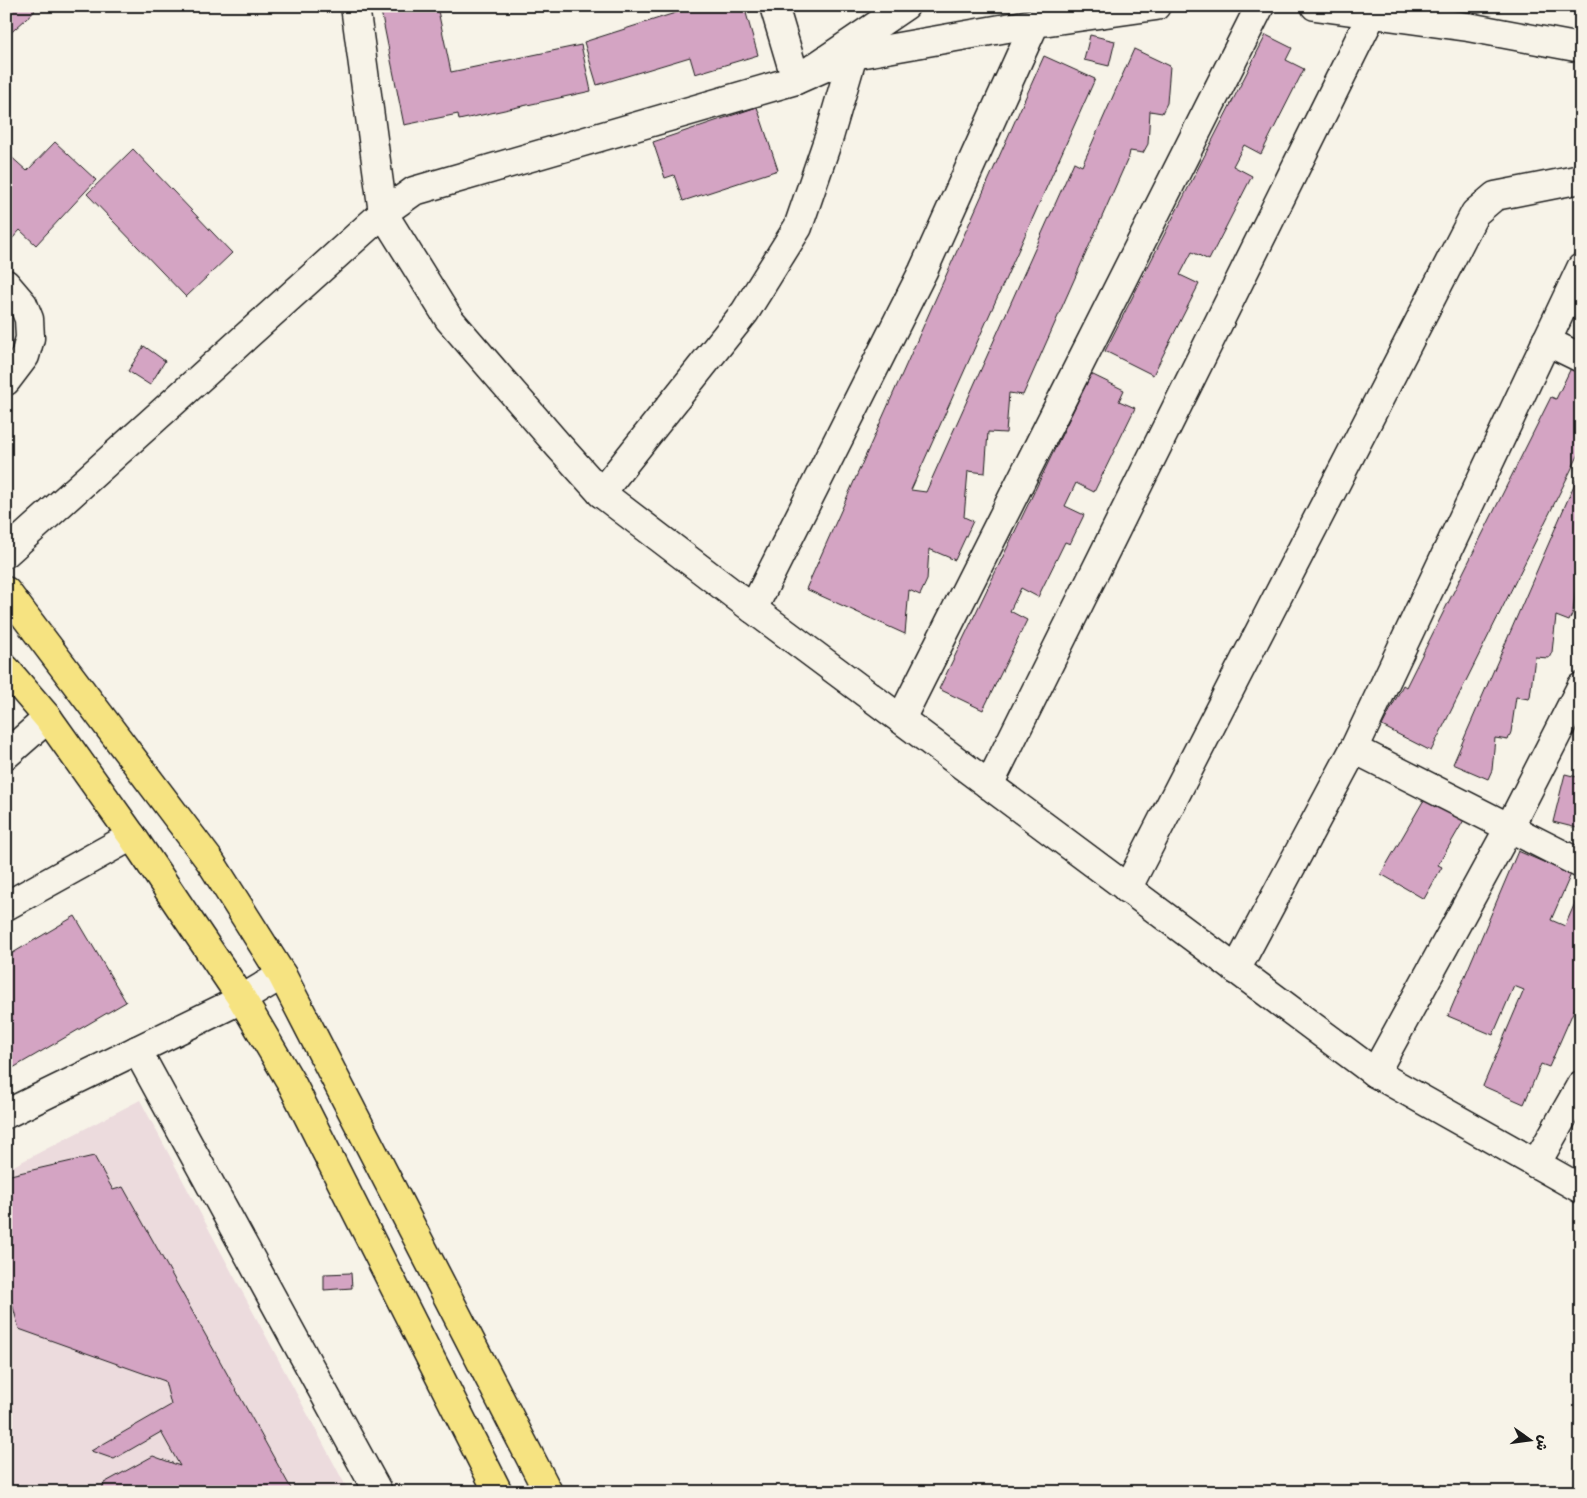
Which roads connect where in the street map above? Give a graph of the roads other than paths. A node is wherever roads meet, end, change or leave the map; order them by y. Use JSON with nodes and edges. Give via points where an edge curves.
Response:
{"nodes":[{"id":1,"x":355,"y":6,"type":"edge"},
{"id":2,"x":774,"y":6,"type":"edge"},
{"id":3,"x":905,"y":6,"type":"edge"},
{"id":4,"x":1156,"y":6,"type":"edge"},
{"id":5,"x":1260,"y":6,"type":"edge"},
{"id":6,"x":1315,"y":6,"type":"edge"},
{"id":7,"x":1372,"y":14,"type":"junction"},
{"id":8,"x":1034,"y":23,"type":"junction"},
{"id":9,"x":1581,"y":48,"type":"edge"},
{"id":10,"x":853,"y":55,"type":"junction"},
{"id":11,"x":796,"y":80,"type":"junction"},
{"id":12,"x":1581,"y":179,"type":"edge"},
{"id":13,"x":383,"y":214,"type":"junction"},
{"id":14,"x":1581,"y":268,"type":"edge"},
{"id":15,"x":6,"y":284,"type":"edge"},
{"id":16,"x":1546,"y":341,"type":"junction"},
{"id":17,"x":1581,"y":358,"type":"edge"},
{"id":18,"x":6,"y":381,"type":"edge"},
{"id":19,"x":601,"y":493,"type":"junction"},
{"id":20,"x":6,"y":553,"type":"edge"},
{"id":21,"x":6,"y":591,"type":"edge"},
{"id":22,"x":753,"y":609,"type":"junction"},
{"id":23,"x":6,"y":669,"type":"edge"},
{"id":24,"x":1581,"y":687,"type":"edge"},
{"id":25,"x":48,"y":718,"type":"junction"},
{"id":26,"x":901,"y":718,"type":"junction"},
{"id":27,"x":1354,"y":749,"type":"junction"},
{"id":28,"x":7,"y":754,"type":"edge"},
{"id":29,"x":989,"y":785,"type":"junction"},
{"id":30,"x":1509,"y":828,"type":"junction"},
{"id":31,"x":132,"y":836,"type":"junction"},
{"id":32,"x":1581,"y":864,"type":"edge"},
{"id":33,"x":1127,"y":889,"type":"junction"},
{"id":34,"x":6,"y":906,"type":"edge"},
{"id":35,"x":1236,"y":970,"type":"junction"},
{"id":36,"x":282,"y":975,"type":"junction"},
{"id":37,"x":242,"y":998,"type":"junction"},
{"id":38,"x":137,"y":1050,"type":"junction"},
{"id":39,"x":1375,"y":1073,"type":"junction"},
{"id":40,"x":1581,"y":1085,"type":"edge"},
{"id":41,"x":6,"y":1114,"type":"edge"},
{"id":42,"x":1536,"y":1164,"type":"junction"},
{"id":43,"x":1581,"y":1189,"type":"edge"},
{"id":44,"x":378,"y":1492,"type":"edge"},
{"id":45,"x":498,"y":1492,"type":"edge"},
{"id":46,"x":548,"y":1492,"type":"edge"}],
"edges":[{"from":1,"to":13,"type":"street"},
{"from":2,"to":11,"type":"street"},
{"from":3,"to":11,"type":"street"},
{"from":4,"to":8,"type":"street"},
{"from":5,"to":26,"type":"street"},
{"from":6,"to":7,"type":"street"},
{"from":7,"to":9,"type":"street","via":[[1468,27]]},
{"from":7,"to":29,"type":"street"},
{"from":8,"to":10,"type":"street"},
{"from":8,"to":22,"type":"street","via":[[923,271]]},
{"from":10,"to":11,"type":"street"},
{"from":10,"to":19,"type":"street","via":[[798,226],[745,312]]},
{"from":11,"to":13,"type":"street","via":[[414,191]]},
{"from":12,"to":33,"type":"street","via":[[1495,196],[1475,213]]},
{"from":13,"to":19,"type":"street","via":[[449,319]]},
{"from":13,"to":20,"type":"street"},
{"from":14,"to":16,"type":"street"},
{"from":15,"to":18,"type":"street","via":[[23,304],[29,319],[30,338],[26,356]]},
{"from":16,"to":17,"type":"street"},
{"from":16,"to":27,"type":"street"},
{"from":19,"to":22,"type":"street"},
{"from":21,"to":36,"type":"highway","via":[[210,861]]},
{"from":22,"to":26,"type":"street"},
{"from":23,"to":25,"type":"highway"},
{"from":24,"to":30,"type":"street"},
{"from":25,"to":28,"type":"street"},
{"from":25,"to":31,"type":"highway"},
{"from":26,"to":29,"type":"street"},
{"from":27,"to":30,"type":"street"},
{"from":27,"to":35,"type":"street"},
{"from":29,"to":33,"type":"street"},
{"from":30,"to":32,"type":"street"},
{"from":30,"to":39,"type":"street"},
{"from":31,"to":34,"type":"street"},
{"from":31,"to":37,"type":"highway"},
{"from":33,"to":35,"type":"street"},
{"from":35,"to":39,"type":"street"},
{"from":36,"to":37,"type":"street"},
{"from":36,"to":46,"type":"highway"},
{"from":37,"to":38,"type":"street"},
{"from":37,"to":45,"type":"highway","via":[[292,1084]]},
{"from":38,"to":41,"type":"street"},
{"from":38,"to":44,"type":"street"},
{"from":39,"to":42,"type":"street"},
{"from":40,"to":42,"type":"street"},
{"from":42,"to":43,"type":"street"}]}
